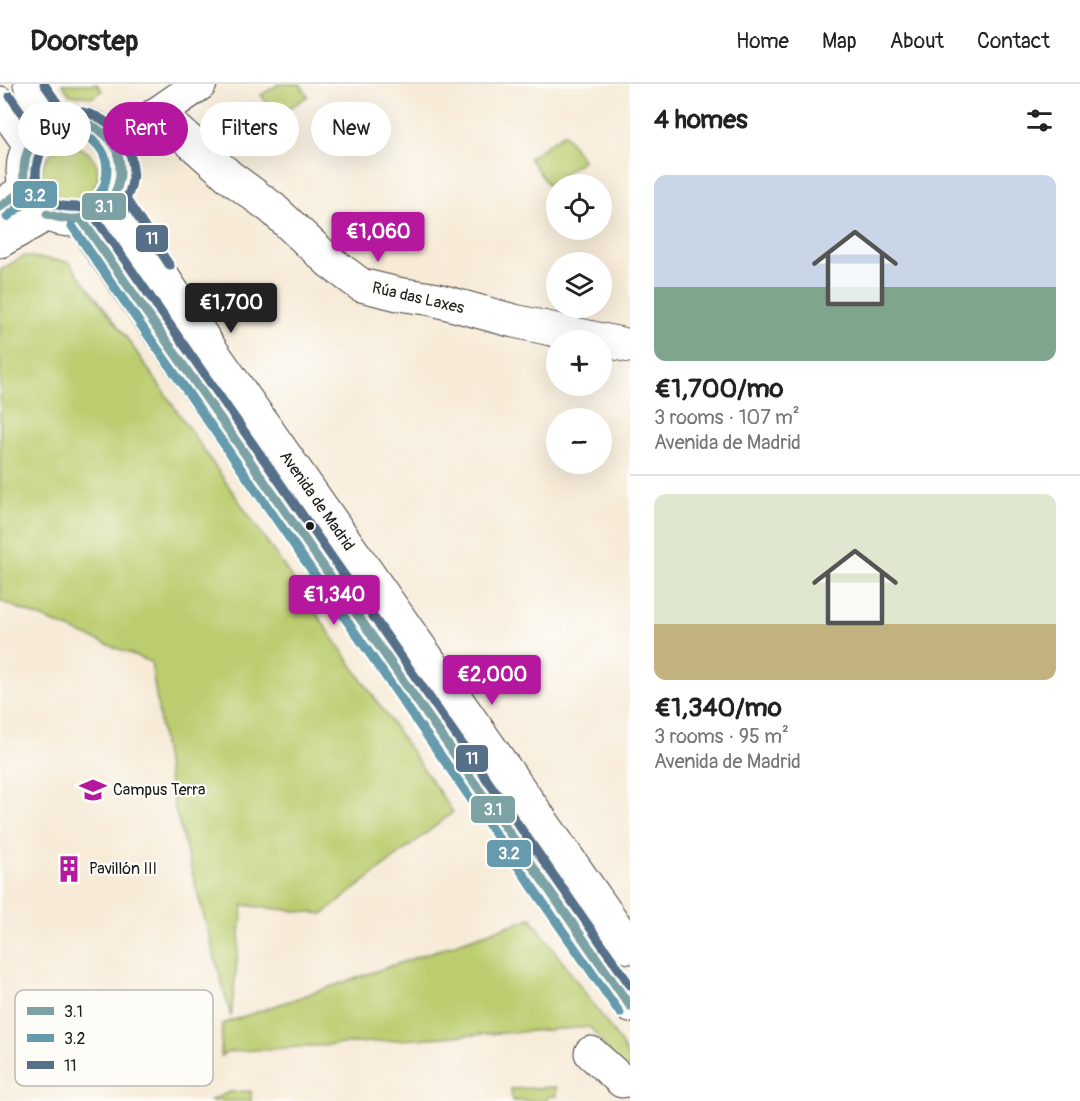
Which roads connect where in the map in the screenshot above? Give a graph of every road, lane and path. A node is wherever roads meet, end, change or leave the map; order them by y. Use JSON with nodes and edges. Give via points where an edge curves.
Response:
{"nodes":[{"id":1,"x":30,"y":84,"type":"edge"},
{"id":2,"x":200,"y":84,"type":"edge"},
{"id":3,"x":42,"y":102,"type":"edge"},
{"id":4,"x":174,"y":102,"type":"edge"},
{"id":5,"x":0,"y":103,"type":"edge"},
{"id":6,"x":18,"y":128,"type":"edge"},
{"id":7,"x":188,"y":140,"type":"edge"},
{"id":8,"x":25,"y":156,"type":"edge"},
{"id":9,"x":118,"y":156,"type":"edge"},
{"id":10,"x":13,"y":198,"type":"edge"},
{"id":11,"x":112,"y":200,"type":"junction"},
{"id":12,"x":47,"y":214,"type":"junction"},
{"id":13,"x":82,"y":219,"type":"junction"},
{"id":14,"x":0,"y":242,"type":"edge"},
{"id":15,"x":630,"y":346,"type":"edge"},
{"id":16,"x":630,"y":947,"type":"edge"},
{"id":17,"x":630,"y":1006,"type":"edge"},
{"id":18,"x":591,"y":1053,"type":"dead end"},
{"id":19,"x":622,"y":1081,"type":"dead end"}],
"edges":[{"from":1,"to":3,"type":"street"},
{"from":2,"to":4,"type":"street"},
{"from":5,"to":6,"type":"street"},
{"from":7,"to":15,"type":"street","name":"Rúa das Laxes","via":[[361,285],[433,298],[514,321]]},
{"from":8,"to":10,"type":"street","via":[[23,179]]},
{"from":9,"to":11,"type":"street","via":[[120,183]]},
{"from":10,"to":12,"type":"street","via":[[33,202]]},
{"from":11,"to":13,"type":"street","via":[[97,214]]},
{"from":11,"to":16,"type":"street","name":"Avenida de Madrid","via":[[209,347]]},
{"from":12,"to":13,"type":"street"},
{"from":12,"to":14,"type":"street"},
{"from":13,"to":17,"type":"street","name":"Avenida de Madrid"},
{"from":18,"to":19,"type":"street"}]}
